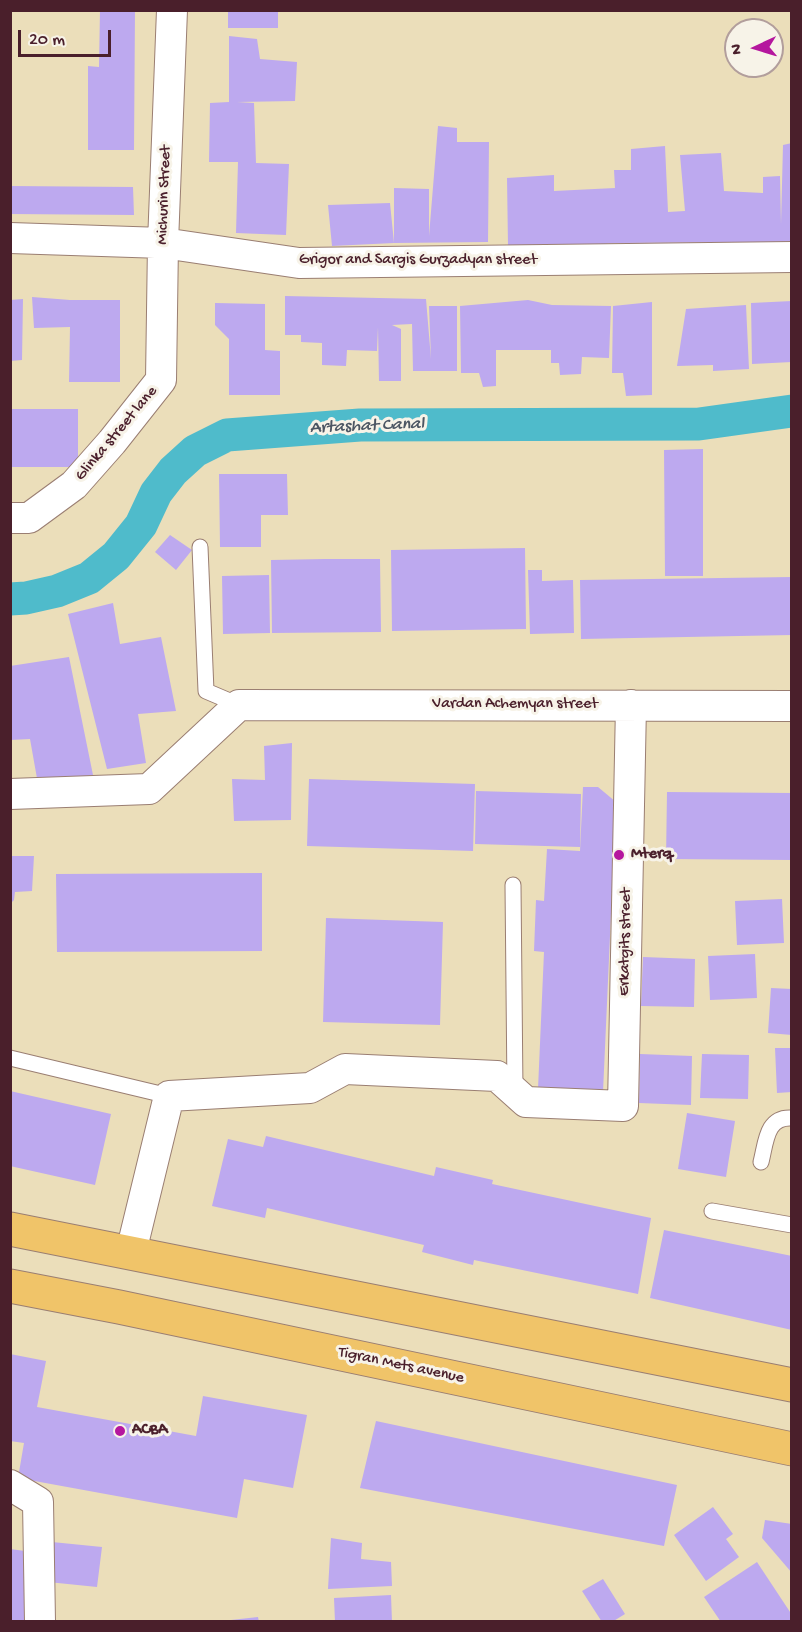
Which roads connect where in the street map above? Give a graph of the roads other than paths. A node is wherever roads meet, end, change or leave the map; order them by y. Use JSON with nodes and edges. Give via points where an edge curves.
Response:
{"nodes":[{"id":1,"x":172,"y":10,"type":"edge"},
{"id":2,"x":10,"y":238,"type":"edge"},
{"id":3,"x":163,"y":243,"type":"junction"},
{"id":4,"x":792,"y":257,"type":"edge"},
{"id":5,"x":161,"y":380,"type":"joint"},
{"id":6,"x":10,"y":518,"type":"edge"},
{"id":7,"x":200,"y":547,"type":"dead end"},
{"id":8,"x":239,"y":705,"type":"junction"},
{"id":9,"x":631,"y":705,"type":"junction"},
{"id":10,"x":792,"y":706,"type":"edge"},
{"id":11,"x":10,"y":794,"type":"edge"},
{"id":12,"x":513,"y":885,"type":"dead end"},
{"id":13,"x":10,"y":1058,"type":"edge"},
{"id":14,"x":515,"y":1092,"type":"junction"},
{"id":15,"x":169,"y":1096,"type":"junction"},
{"id":16,"x":792,"y":1118,"type":"edge"},
{"id":17,"x":761,"y":1161,"type":"dead end"},
{"id":18,"x":712,"y":1211,"type":"dead end"},
{"id":19,"x":792,"y":1225,"type":"edge"},
{"id":20,"x":10,"y":1229,"type":"edge"},
{"id":21,"x":131,"y":1252,"type":"junction"},
{"id":22,"x":10,"y":1286,"type":"edge"},
{"id":23,"x":792,"y":1385,"type":"edge"},
{"id":24,"x":792,"y":1449,"type":"edge"},
{"id":25,"x":10,"y":1485,"type":"edge"},
{"id":26,"x":40,"y":1622,"type":"edge"}],
"edges":[{"from":1,"to":3,"type":"street","name":"Michurin Street"},
{"from":2,"to":3,"type":"street","name":"Grigor and Sargis Gurzadyan street"},
{"from":3,"to":4,"type":"street","name":"Grigor and Sargis Gurzadyan street","via":[[299,263]]},
{"from":3,"to":5,"type":"street","name":"Michurin Street"},
{"from":5,"to":6,"type":"street","name":"Glinka street lane","via":[[75,485],[29,518]]},
{"from":7,"to":8,"type":"lane","via":[[206,691]]},
{"from":8,"to":9,"type":"street","name":"Vardan Achemyan street"},
{"from":8,"to":11,"type":"street","via":[[149,789]]},
{"from":9,"to":10,"type":"street","name":"Vardan Achemyan street"},
{"from":9,"to":14,"type":"street","name":"Erkatgits street","via":[[623,1106],[526,1102]]},
{"from":12,"to":14,"type":"lane"},
{"from":13,"to":15,"type":"lane"},
{"from":14,"to":15,"type":"street","via":[[497,1076],[345,1069],[310,1088]]},
{"from":15,"to":21,"type":"street"},
{"from":16,"to":17,"type":"lane","via":[[777,1120],[771,1126]]},
{"from":18,"to":19,"type":"lane"},
{"from":20,"to":21,"type":"main road"},
{"from":21,"to":23,"type":"main road"},
{"from":22,"to":24,"type":"main road","name":"Tigran Mets avenue"},
{"from":25,"to":26,"type":"street","via":[[38,1502]]}]}
